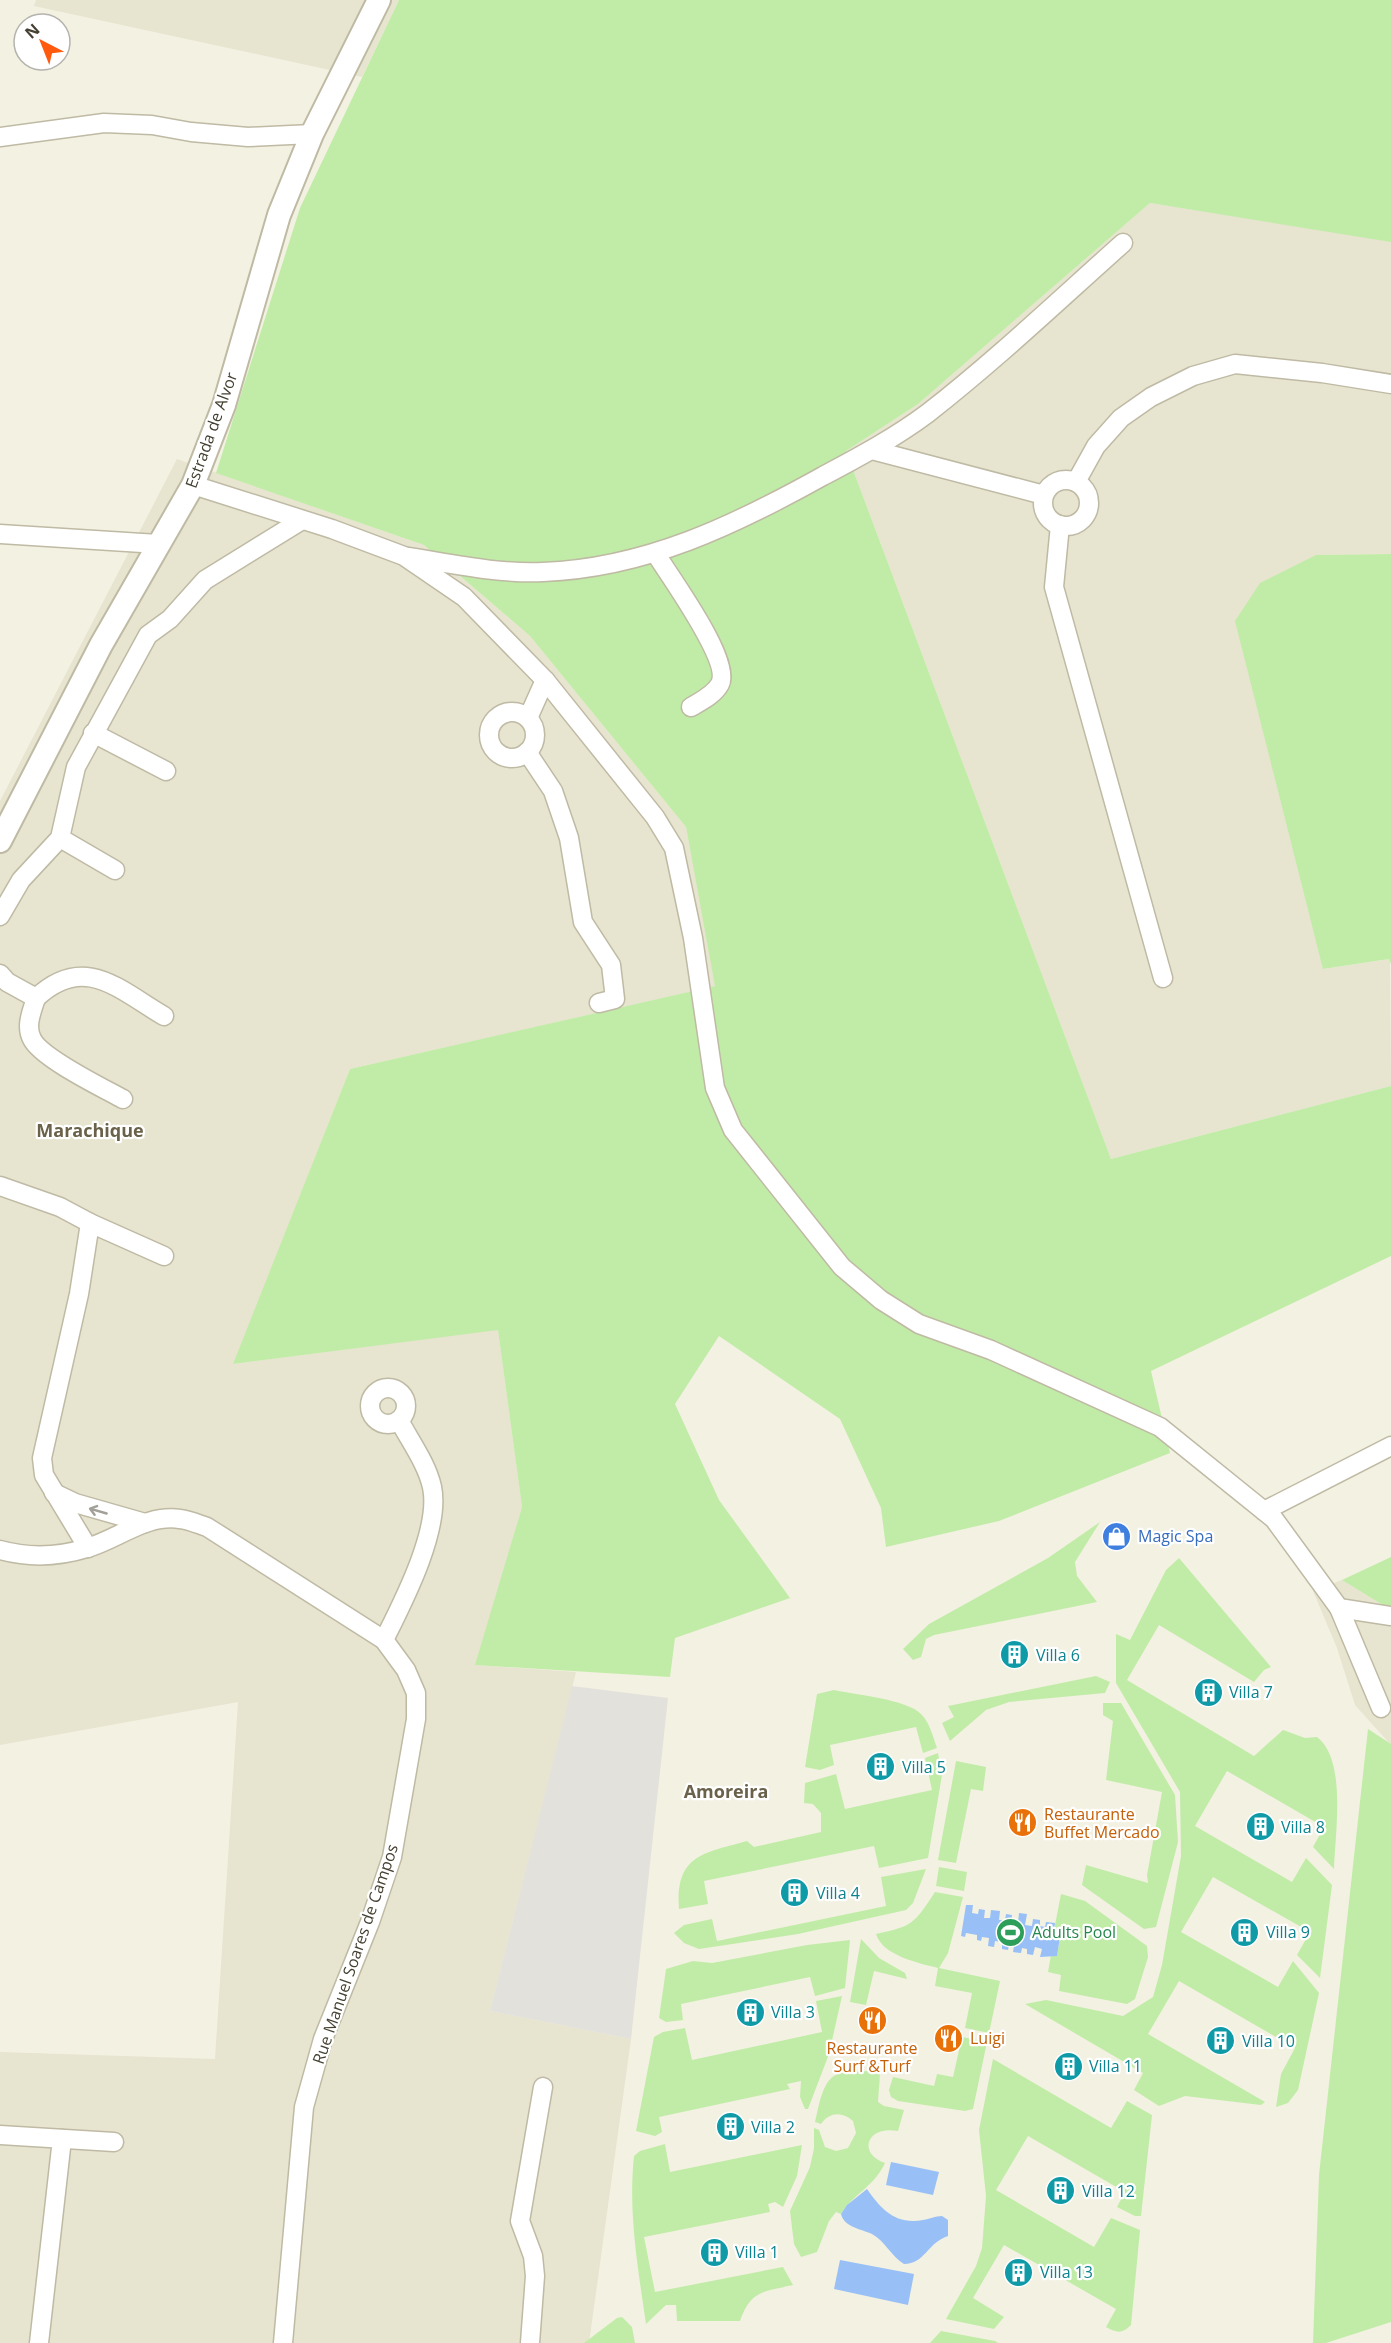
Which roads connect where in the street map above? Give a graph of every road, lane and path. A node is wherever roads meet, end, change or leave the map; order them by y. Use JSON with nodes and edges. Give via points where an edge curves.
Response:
{"nodes":[{"id":1,"x":379,"y":0,"type":"edge"},
{"id":2,"x":312,"y":134,"type":"junction"},
{"id":3,"x":0,"y":137,"type":"edge"},
{"id":4,"x":1123,"y":243,"type":"dead end"},
{"id":5,"x":1391,"y":384,"type":"edge"},
{"id":6,"x":872,"y":450,"type":"junction"},
{"id":7,"x":1076,"y":482,"type":"junction"},
{"id":8,"x":193,"y":486,"type":"junction"},
{"id":9,"x":1044,"y":495,"type":"junction"},
{"id":10,"x":302,"y":520,"type":"junction"},
{"id":11,"x":1060,"y":525,"type":"junction"},
{"id":12,"x":0,"y":534,"type":"edge"},
{"id":13,"x":158,"y":544,"type":"junction"},
{"id":14,"x":656,"y":554,"type":"junction"},
{"id":15,"x":404,"y":556,"type":"junction"},
{"id":16,"x":545,"y":680,"type":"junction"},
{"id":17,"x":691,"y":707,"type":"dead end"},
{"id":18,"x":528,"y":718,"type":"junction"},
{"id":19,"x":93,"y":734,"type":"junction"},
{"id":20,"x":527,"y":752,"type":"junction"},
{"id":21,"x":166,"y":771,"type":"dead end"},
{"id":22,"x":60,"y":838,"type":"junction"},
{"id":23,"x":0,"y":842,"type":"edge"},
{"id":24,"x":115,"y":870,"type":"dead end"},
{"id":25,"x":0,"y":916,"type":"edge"},
{"id":26,"x":0,"y":974,"type":"edge"},
{"id":27,"x":1163,"y":978,"type":"dead end"},
{"id":28,"x":36,"y":998,"type":"junction"},
{"id":29,"x":599,"y":1003,"type":"dead end"},
{"id":30,"x":164,"y":1016,"type":"dead end"},
{"id":31,"x":123,"y":1099,"type":"dead end"},
{"id":32,"x":0,"y":1186,"type":"edge"},
{"id":33,"x":90,"y":1223,"type":"junction"},
{"id":34,"x":164,"y":1256,"type":"dead end"},
{"id":35,"x":399,"y":1420,"type":"dead end"},
{"id":36,"x":1391,"y":1446,"type":"edge"},
{"id":37,"x":54,"y":1493,"type":"junction"},
{"id":38,"x":1264,"y":1511,"type":"junction"},
{"id":39,"x":145,"y":1523,"type":"junction"},
{"id":40,"x":88,"y":1548,"type":"junction"},
{"id":41,"x":0,"y":1550,"type":"edge"},
{"id":42,"x":1339,"y":1608,"type":"junction"},
{"id":43,"x":1391,"y":1616,"type":"edge"},
{"id":44,"x":384,"y":1640,"type":"junction"},
{"id":45,"x":1381,"y":1708,"type":"dead end"},
{"id":46,"x":543,"y":2087,"type":"dead end"},
{"id":47,"x":0,"y":2135,"type":"edge"},
{"id":48,"x":62,"y":2139,"type":"junction"},
{"id":49,"x":114,"y":2142,"type":"dead end"},
{"id":50,"x":39,"y":2343,"type":"edge"},
{"id":51,"x":283,"y":2343,"type":"edge"},
{"id":52,"x":530,"y":2343,"type":"edge"}],
"edges":[{"from":1,"to":2,"type":"street","name":"Estrada de Alvor"},
{"from":2,"to":3,"type":"street","via":[[248,137],[104,123]]},
{"from":2,"to":8,"type":"street","name":"Estrada de Alvor","via":[[279,215],[224,405]]},
{"from":4,"to":6,"type":"street","via":[[971,378]]},
{"from":5,"to":7,"type":"street","via":[[1235,364],[1192,376],[1121,418],[1096,446]]},
{"from":6,"to":9,"type":"street"},
{"from":6,"to":14,"type":"street","via":[[765,509],[694,542]]},
{"from":7,"to":9,"type":"street","via":[[1057,481]]},
{"from":7,"to":11,"type":"street","via":[[1088,496],[1088,510],[1075,524]]},
{"from":8,"to":10,"type":"street"},
{"from":8,"to":13,"type":"street","name":"Estrada de Alvor"},
{"from":9,"to":11,"type":"street","via":[[1045,513]]},
{"from":10,"to":15,"type":"street"},
{"from":10,"to":19,"type":"street","via":[[205,580],[170,619],[148,635]]},
{"from":11,"to":27,"type":"street","via":[[1054,587]]},
{"from":12,"to":13,"type":"street"},
{"from":13,"to":23,"type":"street","name":"Estrada de Alvor","via":[[101,645]]},
{"from":14,"to":15,"type":"street","via":[[592,568],[543,572],[499,572]]},
{"from":14,"to":17,"type":"street","via":[[722,664],[720,683],[709,696]]},
{"from":15,"to":16,"type":"street","via":[[464,597]]},
{"from":16,"to":18,"type":"street"},
{"from":16,"to":38,"type":"street","via":[[655,817],[674,848],[693,938],[714,1088],[733,1130],[842,1267],[881,1300],[919,1324],[991,1350],[1160,1427]]},
{"from":18,"to":20,"type":"street","via":[[535,735]]},
{"from":18,"to":20,"type":"street","via":[[505,713],[493,721],[489,735],[493,748],[505,757]]},
{"from":19,"to":21,"type":"street"},
{"from":19,"to":22,"type":"street","via":[[76,767]]},
{"from":20,"to":29,"type":"street","via":[[553,791],[569,838],[582,922],[611,965],[615,999]]},
{"from":22,"to":24,"type":"street"},
{"from":22,"to":25,"type":"street","via":[[21,880]]},
{"from":26,"to":28,"type":"street"},
{"from":28,"to":30,"type":"street","via":[[52,983],[69,976],[97,977]]},
{"from":28,"to":31,"type":"street","via":[[29,1019],[32,1040],[50,1057]]},
{"from":32,"to":33,"type":"street","via":[[60,1207]]},
{"from":33,"to":34,"type":"street"},
{"from":33,"to":37,"type":"street","via":[[79,1294],[42,1458],[44,1475]]},
{"from":35,"to":44,"type":"street","via":[[425,1469],[434,1500],[409,1592]]},
{"from":36,"to":38,"type":"street"},
{"from":39,"to":37,"type":"street","one_way":true},
{"from":37,"to":40,"type":"street"},
{"from":38,"to":42,"type":"street","via":[[1274,1519]]},
{"from":39,"to":40,"type":"street","name":"Rue Manuel Soares de Campos"},
{"from":39,"to":44,"type":"street","name":"Rue Manuel Soares de Campos","via":[[179,1519],[207,1527]]},
{"from":40,"to":41,"type":"street","name":"Rue Manuel Soares de Campos","via":[[51,1556],[25,1556]]},
{"from":42,"to":43,"type":"street"},
{"from":42,"to":45,"type":"street"},
{"from":44,"to":51,"type":"street","name":"Rue Manuel Soares de Campos","via":[[406,1670],[416,1693],[416,1719],[392,1857],[322,2039],[304,2107]]},
{"from":46,"to":52,"type":"street","via":[[520,2221],[533,2256],[535,2276]]},
{"from":47,"to":48,"type":"street"},
{"from":48,"to":49,"type":"street"},
{"from":48,"to":50,"type":"street"}]}
